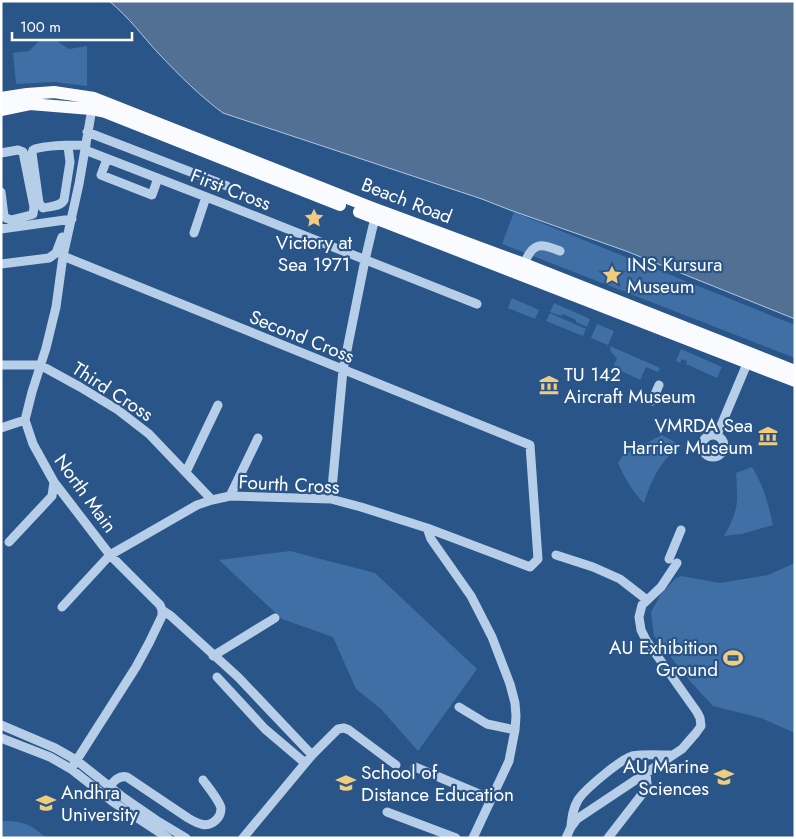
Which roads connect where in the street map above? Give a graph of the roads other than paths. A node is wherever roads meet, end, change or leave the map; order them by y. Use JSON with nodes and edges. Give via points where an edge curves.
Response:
{"nodes":[{"id":1,"x":1,"y":98,"type":"edge"},
{"id":2,"x":92,"y":103,"type":"junction"},
{"id":3,"x":1,"y":110,"type":"edge"},
{"id":4,"x":87,"y":132,"type":"junction"},
{"id":5,"x":68,"y":146,"type":"junction"},
{"id":6,"x":86,"y":148,"type":"junction"},
{"id":7,"x":1,"y":154,"type":"edge"},
{"id":8,"x":107,"y":159,"type":"junction"},
{"id":9,"x":158,"y":178,"type":"junction"},
{"id":10,"x":227,"y":186,"type":"dead end"},
{"id":11,"x":1,"y":192,"type":"edge"},
{"id":12,"x":206,"y":197,"type":"junction"},
{"id":13,"x":377,"y":214,"type":"junction"},
{"id":14,"x":69,"y":220,"type":"junction"},
{"id":15,"x":1,"y":229,"type":"edge"},
{"id":16,"x":194,"y":233,"type":"dead end"},
{"id":17,"x":560,"y":251,"type":"dead end"},
{"id":18,"x":63,"y":256,"type":"junction"},
{"id":19,"x":365,"y":260,"type":"junction"},
{"id":20,"x":1,"y":264,"type":"edge"},
{"id":21,"x":524,"y":264,"type":"junction"},
{"id":22,"x":477,"y":304,"type":"dead end"},
{"id":23,"x":749,"y":358,"type":"junction"},
{"id":24,"x":1,"y":365,"type":"edge"},
{"id":25,"x":40,"y":365,"type":"junction"},
{"id":26,"x":343,"y":370,"type":"junction"},
{"id":27,"x":795,"y":371,"type":"edge"},
{"id":28,"x":795,"y":381,"type":"edge"},
{"id":29,"x":659,"y":384,"type":"dead end"},
{"id":30,"x":652,"y":401,"type":"dead end"},
{"id":31,"x":218,"y":405,"type":"dead end"},
{"id":32,"x":26,"y":420,"type":"junction"},
{"id":33,"x":1,"y":428,"type":"edge"},
{"id":34,"x":717,"y":435,"type":"dead end"},
{"id":35,"x":258,"y":438,"type":"dead end"},
{"id":36,"x":186,"y":472,"type":"junction"},
{"id":37,"x":54,"y":482,"type":"junction"},
{"id":38,"x":230,"y":496,"type":"junction"},
{"id":39,"x":212,"y":500,"type":"junction"},
{"id":40,"x":331,"y":500,"type":"junction"},
{"id":41,"x":427,"y":528,"type":"junction"},
{"id":42,"x":681,"y":530,"type":"dead end"},
{"id":43,"x":9,"y":542,"type":"dead end"},
{"id":44,"x":110,"y":555,"type":"junction"},
{"id":45,"x":556,"y":555,"type":"dead end"},
{"id":46,"x":530,"y":567,"type":"joint"},
{"id":47,"x":647,"y":600,"type":"junction"},
{"id":48,"x":62,"y":607,"type":"dead end"},
{"id":49,"x":162,"y":610,"type":"junction"},
{"id":50,"x":275,"y":618,"type":"dead end"},
{"id":51,"x":213,"y":656,"type":"junction"},
{"id":52,"x":217,"y":677,"type":"dead end"},
{"id":53,"x":459,"y":707,"type":"dead end"},
{"id":54,"x":1,"y":725,"type":"edge"},
{"id":55,"x":515,"y":730,"type":"junction"},
{"id":56,"x":1,"y":738,"type":"edge"},
{"id":57,"x":312,"y":755,"type":"junction"},
{"id":58,"x":673,"y":755,"type":"junction"},
{"id":59,"x":76,"y":760,"type":"junction"},
{"id":60,"x":305,"y":763,"type":"junction"},
{"id":61,"x":396,"y":765,"type":"dead end"},
{"id":62,"x":415,"y":767,"type":"dead end"},
{"id":63,"x":71,"y":769,"type":"junction"},
{"id":64,"x":646,"y":773,"type":"junction"},
{"id":65,"x":203,"y":780,"type":"dead end"},
{"id":66,"x":109,"y":786,"type":"junction"},
{"id":67,"x":491,"y":799,"type":"junction"},
{"id":68,"x":387,"y":812,"type":"dead end"},
{"id":69,"x":571,"y":827,"type":"junction"},
{"id":70,"x":168,"y":838,"type":"edge"},
{"id":71,"x":186,"y":838,"type":"edge"},
{"id":72,"x":244,"y":838,"type":"edge"},
{"id":73,"x":456,"y":838,"type":"edge"},
{"id":74,"x":473,"y":838,"type":"edge"},
{"id":75,"x":566,"y":838,"type":"edge"},
{"id":76,"x":608,"y":838,"type":"edge"}],
"edges":[{"from":1,"to":2,"type":"main road","name":"Beach Road","via":[[54,92]]},
{"from":2,"to":3,"type":"main road","name":"Beach Road","via":[[30,104]]},
{"from":2,"to":4,"type":"street"},
{"from":2,"to":13,"type":"main road","name":"Beach Road","via":[[105,112]]},
{"from":4,"to":6,"type":"street"},
{"from":4,"to":10,"type":"street"},
{"from":5,"to":5,"type":"street","via":[[32,150],[39,204],[43,208],[58,205],[64,200],[70,162]]},
{"from":5,"to":6,"type":"street"},
{"from":6,"to":8,"type":"street","name":"First Cross"},
{"from":6,"to":14,"type":"street"},
{"from":7,"to":11,"type":"street","via":[[23,152],[33,214],[8,220],[4,216]]},
{"from":8,"to":9,"type":"street","name":"First Cross"},
{"from":8,"to":9,"type":"street","via":[[102,175],[152,195]]},
{"from":9,"to":12,"type":"street","name":"First Cross"},
{"from":12,"to":16,"type":"street"},
{"from":12,"to":19,"type":"street","name":"First Cross"},
{"from":13,"to":19,"type":"street"},
{"from":13,"to":21,"type":"main road","name":"Beach Road"},
{"from":13,"to":23,"type":"main road","name":"Beach Road"},
{"from":14,"to":15,"type":"street"},
{"from":14,"to":18,"type":"street"},
{"from":14,"to":20,"type":"street","via":[[56,253],[49,258]]},
{"from":17,"to":21,"type":"street","via":[[538,246],[528,253]]},
{"from":18,"to":25,"type":"street","via":[[56,307]]},
{"from":18,"to":26,"type":"street","name":"Second Cross"},
{"from":19,"to":22,"type":"street","name":"First Cross"},
{"from":19,"to":26,"type":"street"},
{"from":21,"to":23,"type":"main road","name":"Beach Road"},
{"from":23,"to":27,"type":"main road","name":"Beach Road"},
{"from":23,"to":28,"type":"main road","name":"Beach Road"},
{"from":23,"to":34,"type":"street"},
{"from":24,"to":25,"type":"street","name":"Third Cross"},
{"from":25,"to":32,"type":"street"},
{"from":25,"to":36,"type":"street","name":"Third Cross","via":[[118,410],[149,434]]},
{"from":26,"to":40,"type":"street"},
{"from":26,"to":46,"type":"street","name":"Second Cross","via":[[530,445],[538,559]]},
{"from":29,"to":30,"type":"street"},
{"from":31,"to":36,"type":"street"},
{"from":32,"to":33,"type":"street"},
{"from":32,"to":37,"type":"street","name":"North Main","via":[[33,444]]},
{"from":35,"to":38,"type":"street"},
{"from":36,"to":39,"type":"street","name":"Third Cross"},
{"from":37,"to":43,"type":"street","via":[[52,496]]},
{"from":37,"to":44,"type":"street","name":"North Main"},
{"from":38,"to":39,"type":"street","name":"Fourth Cross"},
{"from":38,"to":40,"type":"street","name":"Fourth Cross"},
{"from":39,"to":44,"type":"street","name":"Fourth Cross"},
{"from":40,"to":41,"type":"street","name":"Fourth Cross"},
{"from":41,"to":46,"type":"street","name":"Fourth Cross"},
{"from":41,"to":55,"type":"street","via":[[431,539],[471,596],[492,637],[515,702]]},
{"from":42,"to":47,"type":"street","via":[[673,561],[661,587]]},
{"from":44,"to":48,"type":"street","name":"Fourth Cross"},
{"from":44,"to":49,"type":"street","name":"North Main"},
{"from":45,"to":47,"type":"street","via":[[620,579]]},
{"from":47,"to":58,"type":"street","via":[[639,617],[641,630],[700,718],[701,726],[696,733]]},
{"from":49,"to":51,"type":"street","name":"North Main"},
{"from":49,"to":59,"type":"street","via":[[136,667]]},
{"from":50,"to":51,"type":"street"},
{"from":51,"to":57,"type":"street","name":"North Main","via":[[238,677]]},
{"from":52,"to":60,"type":"street","via":[[265,729]]},
{"from":53,"to":55,"type":"street","via":[[487,724]]},
{"from":54,"to":59,"type":"street"},
{"from":55,"to":67,"type":"street","via":[[509,761]]},
{"from":56,"to":63,"type":"street"},
{"from":57,"to":60,"type":"street"},
{"from":57,"to":61,"type":"street","via":[[338,729],[344,728]]},
{"from":58,"to":64,"type":"street"},
{"from":58,"to":69,"type":"street","via":[[633,756],[625,760],[594,783],[578,800]]},
{"from":59,"to":63,"type":"street"},
{"from":59,"to":66,"type":"street"},
{"from":60,"to":72,"type":"street"},
{"from":62,"to":67,"type":"street"},
{"from":63,"to":70,"type":"street","via":[[112,802]]},
{"from":64,"to":69,"type":"street","via":[[577,818]]},
{"from":64,"to":76,"type":"street","via":[[646,789]]},
{"from":65,"to":66,"type":"street","via":[[221,809],[217,820],[204,825],[188,818],[127,777],[119,778]]},
{"from":66,"to":71,"type":"street"},
{"from":67,"to":74,"type":"street"},
{"from":68,"to":73,"type":"street"},
{"from":69,"to":75,"type":"street"}]}
